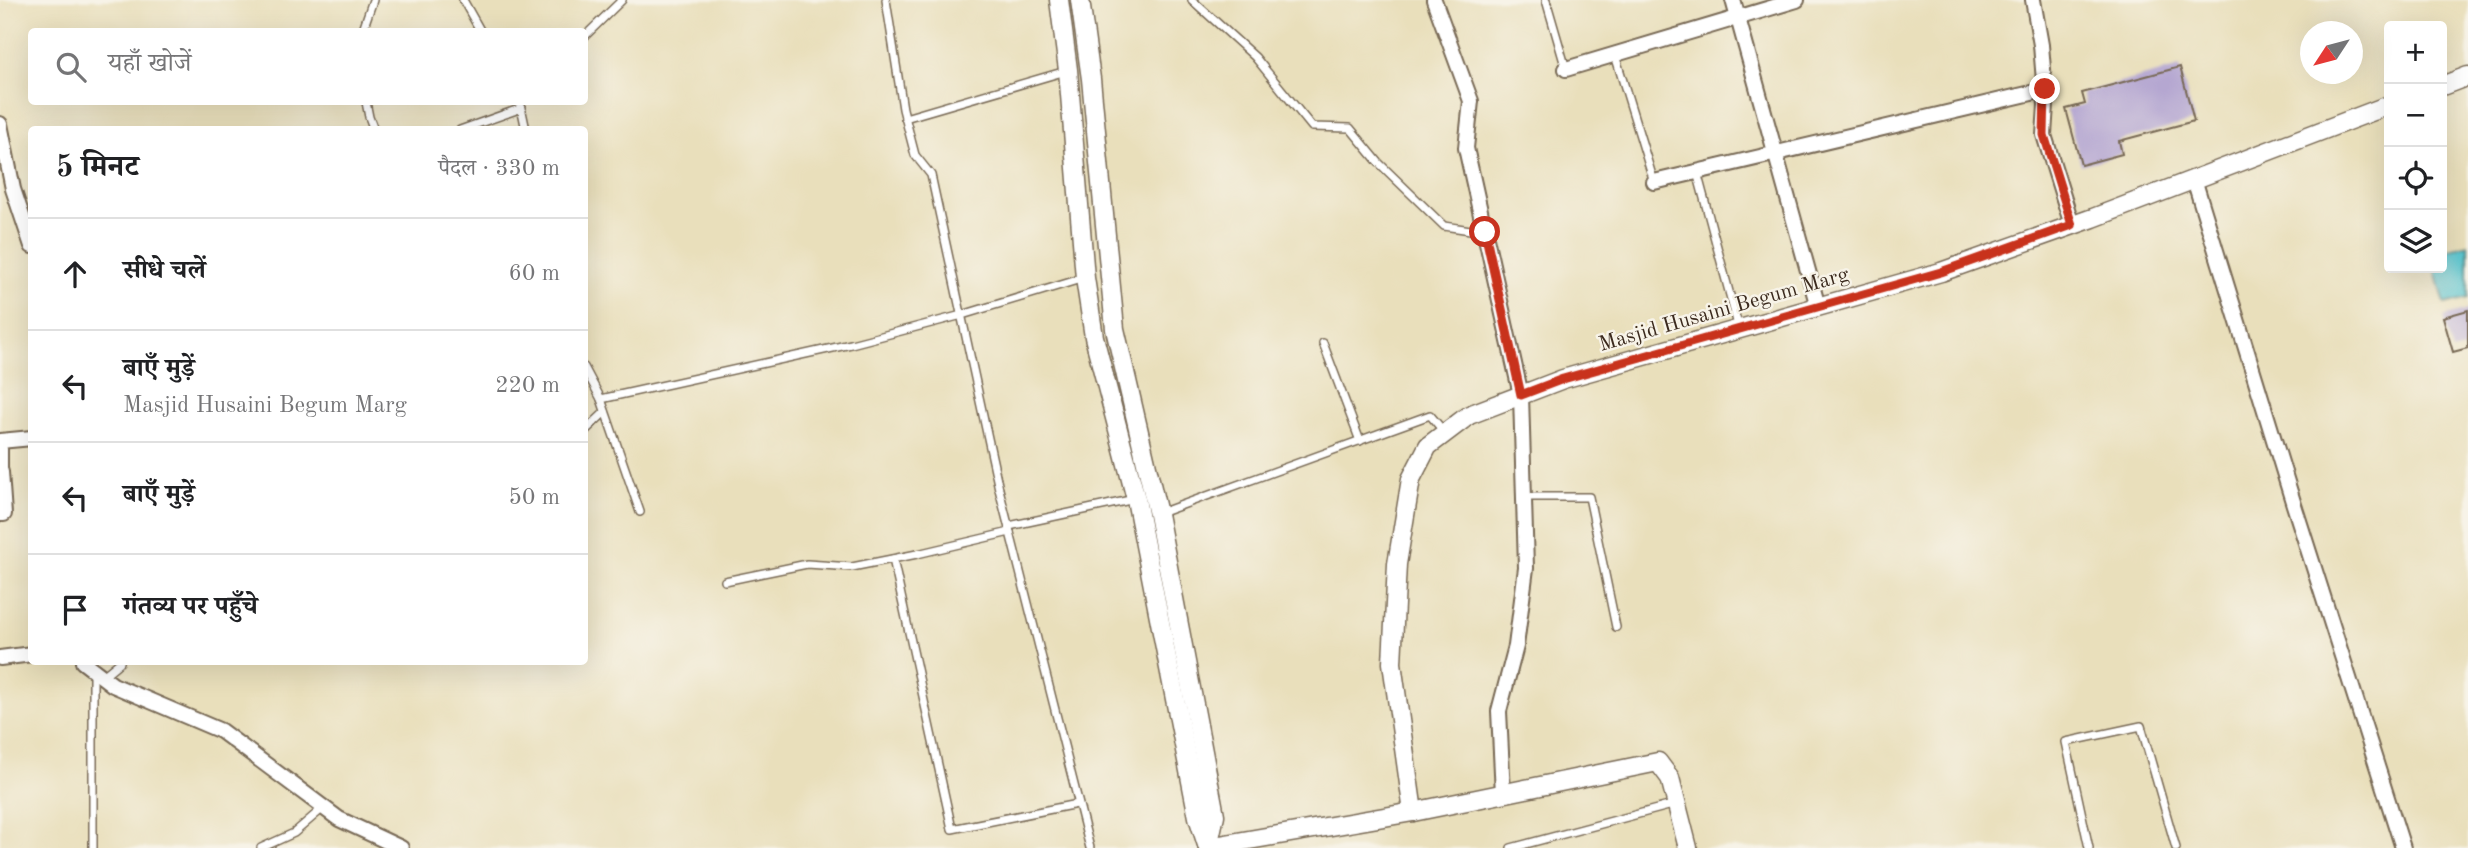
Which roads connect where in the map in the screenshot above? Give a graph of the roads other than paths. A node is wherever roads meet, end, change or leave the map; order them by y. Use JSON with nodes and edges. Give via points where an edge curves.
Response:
{"nodes":[{"id":1,"x":373,"y":0,"type":"edge"},
{"id":2,"x":463,"y":0,"type":"edge"},
{"id":3,"x":622,"y":0,"type":"edge"},
{"id":4,"x":886,"y":0,"type":"edge"},
{"id":5,"x":1059,"y":0,"type":"edge"},
{"id":6,"x":1080,"y":0,"type":"edge"},
{"id":7,"x":1192,"y":0,"type":"edge"},
{"id":8,"x":1434,"y":0,"type":"edge"},
{"id":9,"x":1546,"y":0,"type":"edge"},
{"id":10,"x":1733,"y":0,"type":"edge"},
{"id":11,"x":1797,"y":0,"type":"edge"},
{"id":12,"x":2033,"y":0,"type":"edge"},
{"id":13,"x":1738,"y":18,"type":"junction"},
{"id":14,"x":363,"y":28,"type":"edge"},
{"id":15,"x":479,"y":28,"type":"edge"},
{"id":16,"x":588,"y":33,"type":"edge"},
{"id":17,"x":1615,"y":54,"type":"junction"},
{"id":18,"x":1566,"y":69,"type":"joint"},
{"id":19,"x":1068,"y":70,"type":"junction"},
{"id":20,"x":2468,"y":76,"type":"edge"},
{"id":21,"x":2447,"y":84,"type":"edge"},
{"id":22,"x":2045,"y":89,"type":"junction"},
{"id":23,"x":367,"y":105,"type":"edge"},
{"id":24,"x":521,"y":105,"type":"edge"},
{"id":25,"x":2384,"y":107,"type":"edge"},
{"id":26,"x":905,"y":118,"type":"junction"},
{"id":27,"x":0,"y":124,"type":"edge"},
{"id":28,"x":372,"y":126,"type":"edge"},
{"id":29,"x":470,"y":126,"type":"edge"},
{"id":30,"x":525,"y":126,"type":"edge"},
{"id":31,"x":2,"y":140,"type":"edge"},
{"id":32,"x":1775,"y":154,"type":"junction"},
{"id":33,"x":1697,"y":171,"type":"junction"},
{"id":34,"x":2194,"y":179,"type":"junction"},
{"id":35,"x":1654,"y":182,"type":"joint"},
{"id":36,"x":2072,"y":225,"type":"junction"},
{"id":37,"x":1485,"y":232,"type":"junction"},
{"id":38,"x":28,"y":234,"type":"edge"},
{"id":39,"x":1085,"y":278,"type":"junction"},
{"id":40,"x":1818,"y":307,"type":"junction"},
{"id":41,"x":962,"y":316,"type":"junction"},
{"id":42,"x":1739,"y":329,"type":"junction"},
{"id":43,"x":1323,"y":344,"type":"dead end"},
{"id":44,"x":588,"y":375,"type":"edge"},
{"id":45,"x":1521,"y":395,"type":"junction"},
{"id":46,"x":601,"y":399,"type":"junction"},
{"id":47,"x":606,"y":412,"type":"junction"},
{"id":48,"x":588,"y":428,"type":"edge"},
{"id":49,"x":1445,"y":433,"type":"junction"},
{"id":50,"x":28,"y":438,"type":"edge"},
{"id":51,"x":0,"y":441,"type":"edge"},
{"id":52,"x":1360,"y":441,"type":"junction"},
{"id":53,"x":0,"y":449,"type":"edge"},
{"id":54,"x":1,"y":472,"type":"edge"},
{"id":55,"x":1524,"y":498,"type":"junction"},
{"id":56,"x":1136,"y":499,"type":"junction"},
{"id":57,"x":640,"y":512,"type":"dead end"},
{"id":58,"x":0,"y":514,"type":"edge"},
{"id":59,"x":1158,"y":514,"type":"junction"},
{"id":60,"x":1009,"y":529,"type":"junction"},
{"id":61,"x":893,"y":559,"type":"junction"},
{"id":62,"x":725,"y":581,"type":"dead end"},
{"id":63,"x":1616,"y":627,"type":"dead end"},
{"id":64,"x":28,"y":654,"type":"edge"},
{"id":65,"x":0,"y":658,"type":"edge"},
{"id":66,"x":93,"y":669,"type":"edge"},
{"id":67,"x":1503,"y":794,"type":"junction"},
{"id":68,"x":1077,"y":804,"type":"junction"},
{"id":69,"x":1677,"y":804,"type":"junction"},
{"id":70,"x":323,"y":807,"type":"junction"},
{"id":71,"x":1413,"y":812,"type":"junction"},
{"id":72,"x":93,"y":848,"type":"edge"},
{"id":73,"x":261,"y":848,"type":"edge"},
{"id":74,"x":401,"y":848,"type":"edge"},
{"id":75,"x":1090,"y":848,"type":"edge"},
{"id":76,"x":1207,"y":848,"type":"edge"},
{"id":77,"x":1511,"y":848,"type":"edge"},
{"id":78,"x":1688,"y":848,"type":"edge"},
{"id":79,"x":2089,"y":848,"type":"edge"},
{"id":80,"x":2176,"y":848,"type":"edge"},
{"id":81,"x":2403,"y":848,"type":"edge"}],
"edges":[{"from":1,"to":14,"type":"lane"},
{"from":2,"to":15,"type":"lane"},
{"from":3,"to":16,"type":"lane"},
{"from":4,"to":26,"type":"lane"},
{"from":5,"to":19,"type":"street"},
{"from":6,"to":59,"type":"street","via":[[1115,329]]},
{"from":7,"to":37,"type":"lane","via":[[1255,57],[1312,127],[1350,128],[1444,226]]},
{"from":8,"to":37,"type":"street","via":[[1471,101],[1466,148]]},
{"from":9,"to":18,"type":"lane"},
{"from":10,"to":13,"type":"street"},
{"from":11,"to":13,"type":"street"},
{"from":12,"to":22,"type":"street"},
{"from":13,"to":17,"type":"street"},
{"from":13,"to":32,"type":"street"},
{"from":17,"to":18,"type":"street"},
{"from":17,"to":35,"type":"lane"},
{"from":19,"to":26,"type":"lane"},
{"from":19,"to":39,"type":"street"},
{"from":20,"to":21,"type":"street"},
{"from":22,"to":32,"type":"street"},
{"from":22,"to":36,"type":"street","via":[[2044,135]]},
{"from":23,"to":28,"type":"lane"},
{"from":24,"to":29,"type":"lane"},
{"from":24,"to":30,"type":"lane"},
{"from":25,"to":34,"type":"street","name":"Masjid Husaini Begum Marg"},
{"from":26,"to":41,"type":"lane","via":[[915,155],[930,175]]},
{"from":27,"to":31,"type":"street"},
{"from":31,"to":38,"type":"street"},
{"from":32,"to":33,"type":"street"},
{"from":32,"to":40,"type":"street"},
{"from":33,"to":35,"type":"street"},
{"from":33,"to":42,"type":"lane"},
{"from":34,"to":36,"type":"street","name":"Masjid Husaini Begum Marg"},
{"from":34,"to":81,"type":"street"},
{"from":36,"to":40,"type":"street","name":"Masjid Husaini Begum Marg","via":[[1941,272]]},
{"from":37,"to":45,"type":"street"},
{"from":39,"to":41,"type":"lane"},
{"from":39,"to":56,"type":"street","via":[[1094,337]]},
{"from":40,"to":42,"type":"street","name":"Masjid Husaini Begum Marg"},
{"from":41,"to":46,"type":"lane"},
{"from":41,"to":60,"type":"lane"},
{"from":42,"to":45,"type":"street","name":"Masjid Husaini Begum Marg"},
{"from":43,"to":52,"type":"lane"},
{"from":44,"to":46,"type":"lane"},
{"from":45,"to":49,"type":"street","name":"Masjid Husaini Begum Marg","via":[[1469,415]]},
{"from":45,"to":55,"type":"street"},
{"from":46,"to":47,"type":"lane"},
{"from":47,"to":48,"type":"lane"},
{"from":47,"to":57,"type":"lane"},
{"from":49,"to":52,"type":"lane","via":[[1430,415]]},
{"from":49,"to":71,"type":"street","name":"Masjid Husaini Begum Marg","via":[[1428,446],[1411,480],[1396,564],[1392,663]]},
{"from":50,"to":51,"type":"street"},
{"from":52,"to":59,"type":"lane"},
{"from":53,"to":54,"type":"street"},
{"from":54,"to":58,"type":"street","via":[[4,514]]},
{"from":55,"to":63,"type":"lane","via":[[1589,497]]},
{"from":55,"to":67,"type":"street","via":[[1526,568],[1516,646],[1499,710]]},
{"from":56,"to":60,"type":"lane"},
{"from":56,"to":76,"type":"street"},
{"from":59,"to":76,"type":"street","via":[[1215,815]]},
{"from":60,"to":61,"type":"lane"},
{"from":60,"to":68,"type":"lane"},
{"from":61,"to":62,"type":"lane","via":[[852,567],[807,565]]},
{"from":61,"to":68,"type":"lane","via":[[952,829]]},
{"from":64,"to":65,"type":"street"},
{"from":66,"to":70,"type":"street","via":[[113,685],[221,731]]},
{"from":66,"to":72,"type":"lane"},
{"from":67,"to":69,"type":"street","via":[[1658,762],[1670,778]]},
{"from":67,"to":71,"type":"street"},
{"from":68,"to":75,"type":"lane"},
{"from":69,"to":77,"type":"lane"},
{"from":69,"to":78,"type":"street"},
{"from":70,"to":73,"type":"lane","via":[[294,833]]},
{"from":70,"to":74,"type":"street"},
{"from":71,"to":76,"type":"street"},
{"from":79,"to":80,"type":"lane","via":[[2066,742],[2141,726]]}]}
